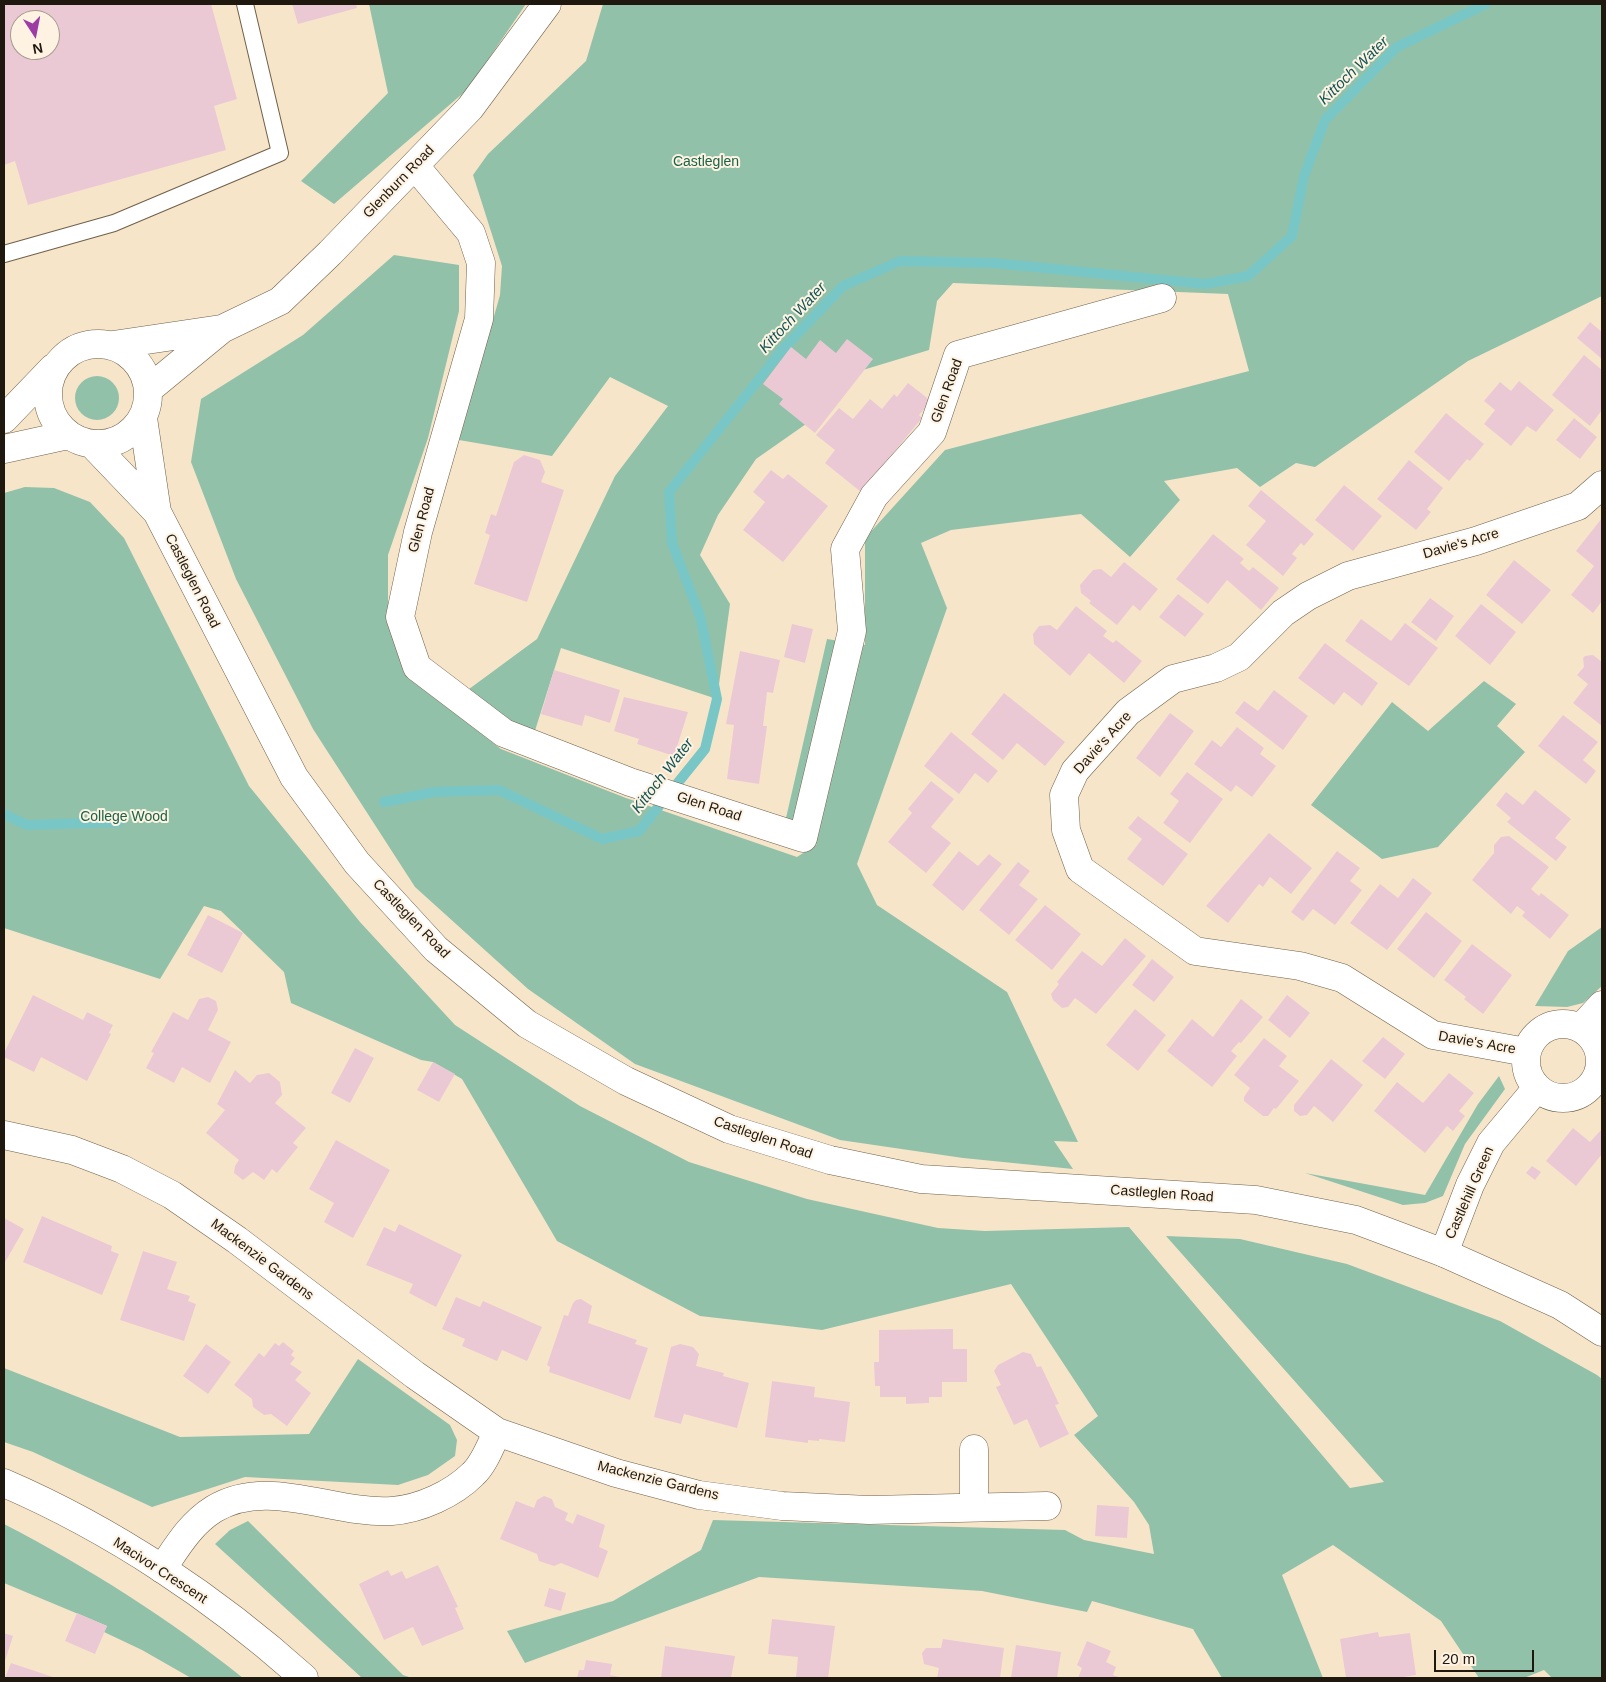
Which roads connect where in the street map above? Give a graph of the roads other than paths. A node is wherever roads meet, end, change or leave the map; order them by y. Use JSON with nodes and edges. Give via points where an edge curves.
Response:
{"nodes":[{"id":1,"x":245,"y":4,"type":"edge"},
{"id":2,"x":547,"y":4,"type":"edge"},
{"id":3,"x":415,"y":166,"type":"junction"},
{"id":4,"x":4,"y":254,"type":"edge"},
{"id":5,"x":1162,"y":298,"type":"dead end"},
{"id":6,"x":222,"y":329,"type":"junction"},
{"id":7,"x":113,"y":345,"type":"junction"},
{"id":8,"x":55,"y":366,"type":"junction"},
{"id":9,"x":149,"y":389,"type":"junction"},
{"id":10,"x":143,"y":418,"type":"junction"},
{"id":11,"x":4,"y":419,"type":"edge"},
{"id":12,"x":68,"y":435,"type":"junction"},
{"id":13,"x":93,"y":445,"type":"junction"},
{"id":14,"x":4,"y":449,"type":"edge"},
{"id":15,"x":1602,"y":485,"type":"edge"},
{"id":16,"x":157,"y":512,"type":"junction"},
{"id":17,"x":1602,"y":1005,"type":"edge"},
{"id":18,"x":1581,"y":1028,"type":"junction"},
{"id":19,"x":1526,"y":1052,"type":"junction"},
{"id":20,"x":1601,"y":1070,"type":"edge"},
{"id":21,"x":1537,"y":1088,"type":"junction"},
{"id":22,"x":4,"y":1135,"type":"edge"},
{"id":23,"x":1444,"y":1253,"type":"junction"},
{"id":24,"x":1602,"y":1332,"type":"edge"},
{"id":25,"x":498,"y":1432,"type":"junction"},
{"id":26,"x":974,"y":1449,"type":"dead end"},
{"id":27,"x":4,"y":1482,"type":"edge"},
{"id":28,"x":1047,"y":1506,"type":"dead end"},
{"id":29,"x":974,"y":1507,"type":"junction"},
{"id":30,"x":162,"y":1569,"type":"junction"},
{"id":31,"x":304,"y":1678,"type":"edge"}],
"edges":[{"from":1,"to":4,"type":"lane","via":[[280,153],[114,223]]},
{"from":2,"to":3,"type":"street","name":"Glenburn Road","via":[[470,108]]},
{"from":3,"to":5,"type":"street","name":"Glen Road","via":[[471,233],[481,263],[479,319],[418,532],[400,617],[417,667],[504,733],[630,782],[803,838],[852,631],[845,549],[874,496],[932,432],[958,355]]},
{"from":3,"to":6,"type":"street","name":"Glenburn Road","via":[[280,301]]},
{"from":6,"to":7,"type":"street","name":"Glenburn Road"},
{"from":6,"to":9,"type":"street","name":"Glenburn Road"},
{"from":7,"to":8,"type":"street","via":[[91,343],[70,350]]},
{"from":7,"to":9,"type":"street","via":[[138,361]]},
{"from":8,"to":11,"type":"street"},
{"from":8,"to":12,"type":"street","via":[[46,390],[51,416]]},
{"from":9,"to":10,"type":"street"},
{"from":10,"to":13,"type":"street","via":[[122,439]]},
{"from":10,"to":16,"type":"street","name":"Castleglen Road"},
{"from":12,"to":13,"type":"street"},
{"from":12,"to":14,"type":"street"},
{"from":13,"to":16,"type":"street","name":"Castleglen Road"},
{"from":15,"to":19,"type":"street","name":"Davie's Acre","via":[[1578,506],[1476,541],[1348,576],[1308,596],[1283,613],[1239,656],[1216,668],[1173,679],[1128,712],[1075,771],[1064,795],[1066,830],[1080,869],[1195,951],[1300,966],[1342,978],[1433,1035]]},
{"from":16,"to":23,"type":"street","name":"Castleglen Road","via":[[294,778],[357,863],[436,949],[527,1024],[621,1078],[729,1129],[830,1160],[921,1179],[1256,1200],[1356,1220]]},
{"from":17,"to":18,"type":"street"},
{"from":18,"to":19,"type":"street","via":[[1568,1023],[1554,1024],[1532,1040]]},
{"from":18,"to":20,"type":"street","via":[[1592,1036],[1600,1052]]},
{"from":19,"to":21,"type":"street","via":[[1525,1065]]},
{"from":20,"to":21,"type":"street","via":[[1592,1085],[1572,1098],[1548,1096]]},
{"from":21,"to":23,"type":"street","name":"Castlehill Green","via":[[1491,1143],[1470,1185]]},
{"from":22,"to":25,"type":"street","name":"Mackenzie Gardens","via":[[72,1150],[122,1169],[172,1195],[237,1240],[415,1375]]},
{"from":23,"to":24,"type":"street","name":"Castleglen Road","via":[[1560,1305]]},
{"from":25,"to":29,"type":"street","name":"Mackenzie Gardens","via":[[616,1473],[699,1495],[782,1506],[869,1510]]},
{"from":25,"to":30,"type":"street","via":[[474,1474],[442,1496],[418,1506],[391,1511],[293,1498],[246,1496],[214,1509],[190,1528]]},
{"from":26,"to":29,"type":"street"},
{"from":27,"to":30,"type":"street","name":"Macivor Crescent","via":[[49,1502]]},
{"from":28,"to":29,"type":"street","name":"Mackenzie Gardens"},
{"from":30,"to":31,"type":"street","name":"Macivor Crescent","via":[[255,1634]]}]}
